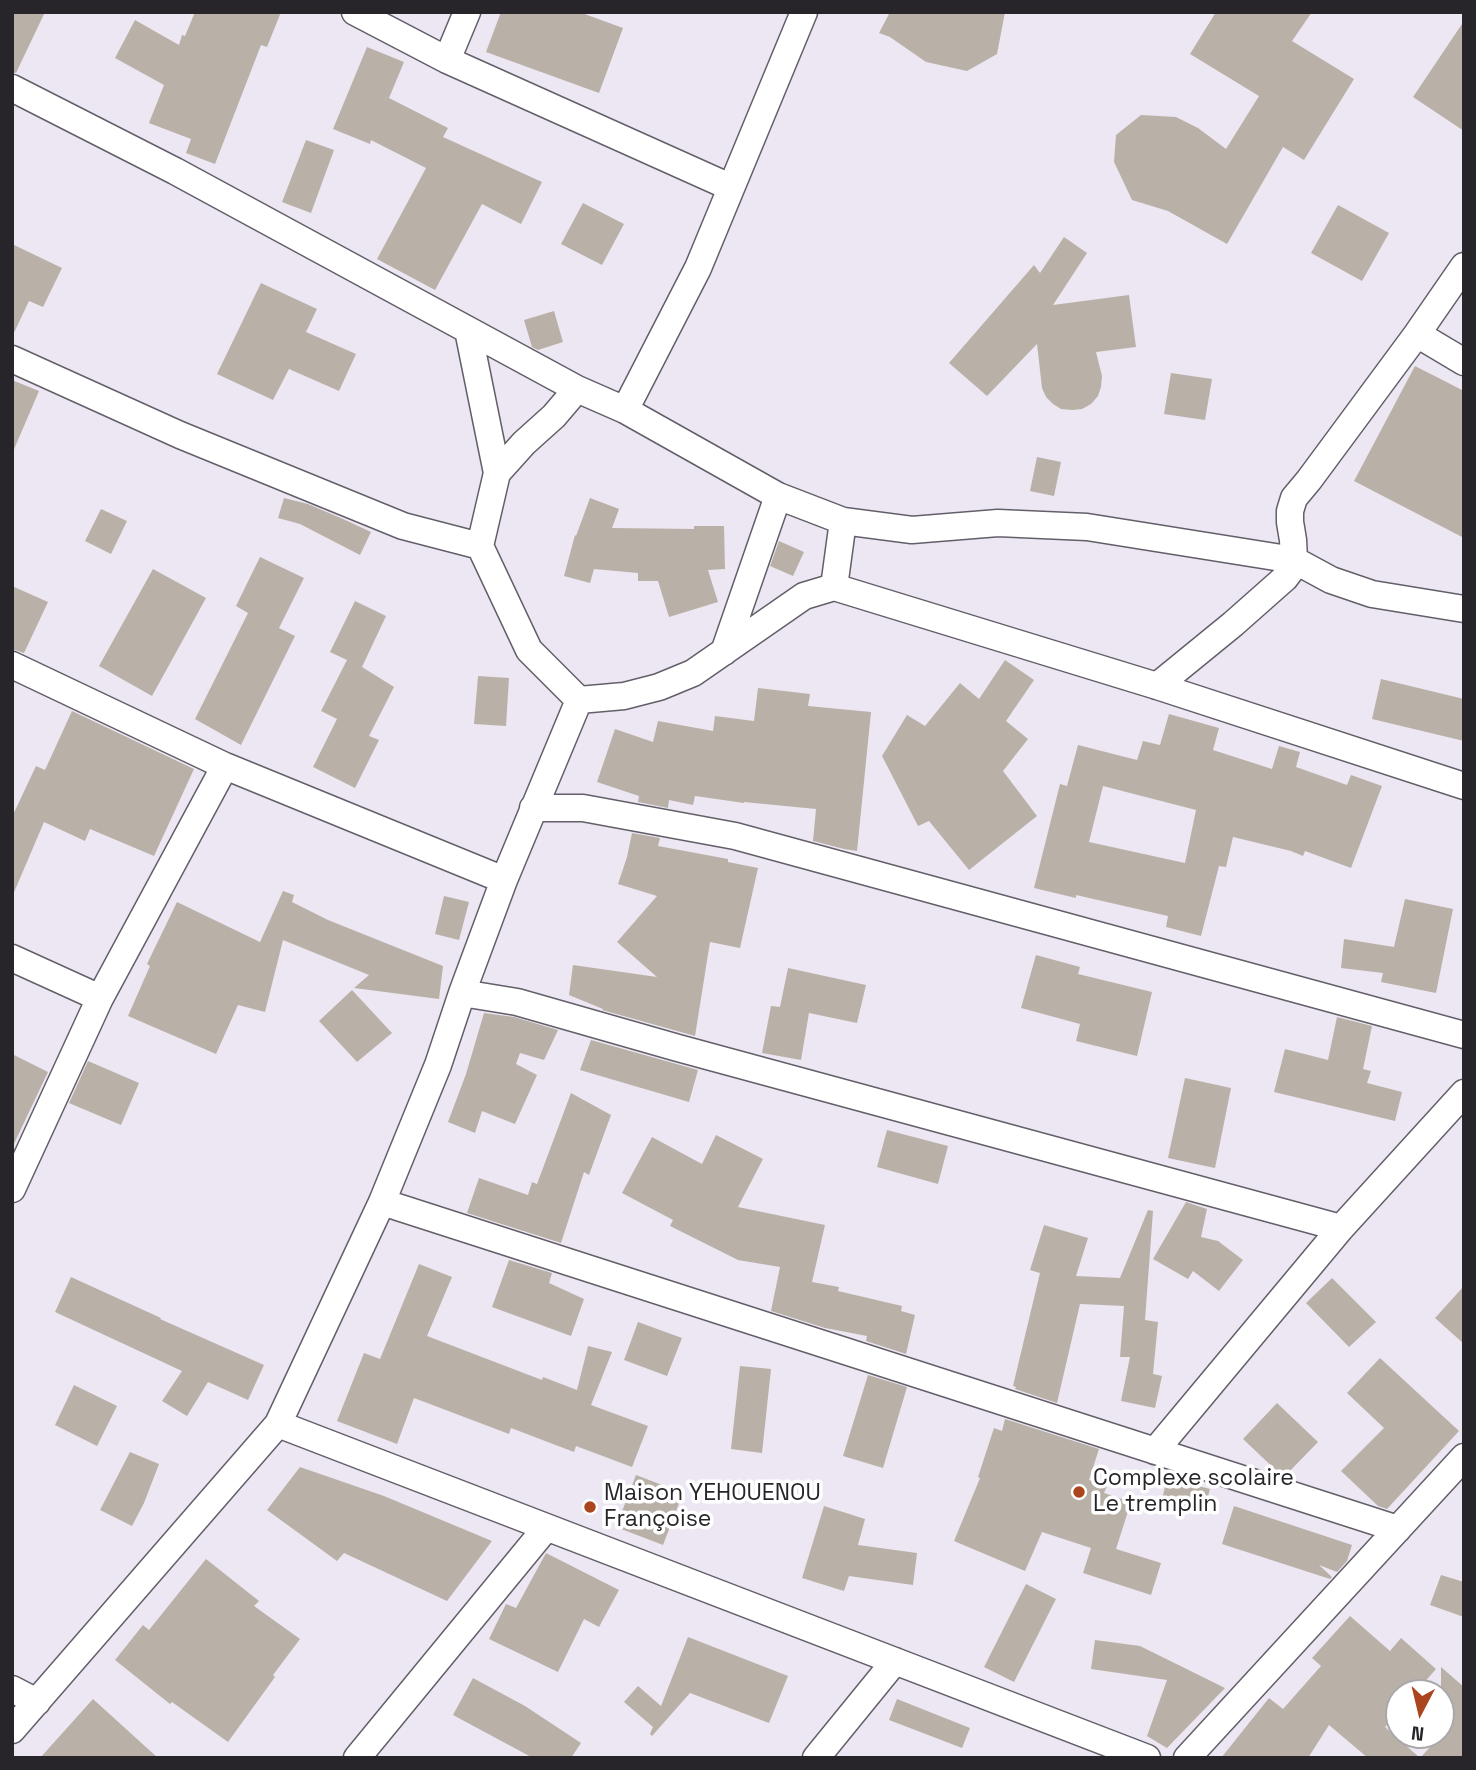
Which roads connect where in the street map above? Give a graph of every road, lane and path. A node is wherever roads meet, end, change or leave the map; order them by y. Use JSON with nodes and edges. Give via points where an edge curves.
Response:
{"nodes":[{"id":1,"x":355,"y":12,"type":"edge"},
{"id":2,"x":467,"y":12,"type":"edge"},
{"id":3,"x":804,"y":12,"type":"edge"},
{"id":4,"x":447,"y":60,"type":"junction"},
{"id":5,"x":12,"y":88,"type":"edge"},
{"id":6,"x":730,"y":187,"type":"junction"},
{"id":7,"x":1464,"y":266,"type":"edge"},
{"id":8,"x":468,"y":330,"type":"junction"},
{"id":9,"x":1417,"y":334,"type":"junction"},
{"id":10,"x":12,"y":359,"type":"edge"},
{"id":11,"x":1464,"y":362,"type":"edge"},
{"id":12,"x":577,"y":390,"type":"junction"},
{"id":13,"x":625,"y":410,"type":"junction"},
{"id":14,"x":496,"y":473,"type":"junction"},
{"id":15,"x":778,"y":496,"type":"junction"},
{"id":16,"x":843,"y":521,"type":"junction"},
{"id":17,"x":480,"y":546,"type":"junction"},
{"id":18,"x":1294,"y":560,"type":"junction"},
{"id":19,"x":834,"y":587,"type":"junction"},
{"id":20,"x":1464,"y":609,"type":"edge"},
{"id":21,"x":724,"y":652,"type":"junction"},
{"id":22,"x":12,"y":664,"type":"edge"},
{"id":23,"x":1157,"y":686,"type":"junction"},
{"id":24,"x":579,"y":700,"type":"junction"},
{"id":25,"x":225,"y":766,"type":"junction"},
{"id":26,"x":1464,"y":786,"type":"edge"},
{"id":27,"x":533,"y":808,"type":"junction"},
{"id":28,"x":504,"y":880,"type":"junction"},
{"id":29,"x":12,"y":958,"type":"edge"},
{"id":30,"x":462,"y":993,"type":"junction"},
{"id":31,"x":100,"y":998,"type":"junction"},
{"id":32,"x":1464,"y":1035,"type":"edge"},
{"id":33,"x":1464,"y":1093,"type":"edge"},
{"id":34,"x":12,"y":1189,"type":"edge"},
{"id":35,"x":382,"y":1202,"type":"junction"},
{"id":36,"x":1340,"y":1228,"type":"junction"},
{"id":37,"x":278,"y":1424,"type":"junction"},
{"id":38,"x":1155,"y":1451,"type":"junction"},
{"id":39,"x":1464,"y":1457,"type":"edge"},
{"id":40,"x":546,"y":1528,"type":"junction"},
{"id":41,"x":1398,"y":1529,"type":"junction"},
{"id":42,"x":895,"y":1661,"type":"junction"},
{"id":43,"x":12,"y":1689,"type":"edge"},
{"id":44,"x":37,"y":1702,"type":"junction"},
{"id":45,"x":12,"y":1730,"type":"edge"},
{"id":46,"x":357,"y":1758,"type":"edge"},
{"id":47,"x":816,"y":1758,"type":"edge"},
{"id":48,"x":1147,"y":1758,"type":"edge"},
{"id":49,"x":1187,"y":1758,"type":"edge"}],
"edges":[{"from":1,"to":4,"type":"street"},
{"from":2,"to":4,"type":"street"},
{"from":3,"to":6,"type":"street"},
{"from":4,"to":6,"type":"street"},
{"from":5,"to":8,"type":"street"},
{"from":6,"to":13,"type":"street","via":[[698,268]]},
{"from":7,"to":9,"type":"street"},
{"from":8,"to":12,"type":"street"},
{"from":8,"to":14,"type":"street"},
{"from":9,"to":11,"type":"street"},
{"from":9,"to":18,"type":"street","via":[[1294,498],[1290,511]]},
{"from":10,"to":17,"type":"street","via":[[180,435],[403,526]]},
{"from":12,"to":13,"type":"street"},
{"from":12,"to":14,"type":"street"},
{"from":13,"to":15,"type":"street"},
{"from":14,"to":17,"type":"street"},
{"from":15,"to":16,"type":"street"},
{"from":15,"to":21,"type":"street"},
{"from":16,"to":18,"type":"street","via":[[912,530],[998,523],[1087,527]]},
{"from":16,"to":19,"type":"street"},
{"from":17,"to":24,"type":"street","via":[[529,650]]},
{"from":18,"to":20,"type":"street","via":[[1331,580],[1372,594]]},
{"from":18,"to":23,"type":"street","via":[[1285,578]]},
{"from":19,"to":21,"type":"street","via":[[804,596]]},
{"from":19,"to":23,"type":"street"},
{"from":21,"to":24,"type":"street","via":[[693,673],[659,687]]},
{"from":22,"to":25,"type":"street"},
{"from":23,"to":26,"type":"street"},
{"from":24,"to":27,"type":"street"},
{"from":25,"to":28,"type":"street"},
{"from":25,"to":31,"type":"street"},
{"from":27,"to":28,"type":"street"},
{"from":27,"to":32,"type":"street","via":[[583,808],[735,836]]},
{"from":28,"to":30,"type":"street"},
{"from":29,"to":31,"type":"street"},
{"from":30,"to":35,"type":"street"},
{"from":30,"to":36,"type":"street","via":[[517,1002]]},
{"from":31,"to":34,"type":"street"},
{"from":33,"to":36,"type":"street"},
{"from":35,"to":37,"type":"street"},
{"from":35,"to":38,"type":"street"},
{"from":36,"to":38,"type":"street"},
{"from":37,"to":40,"type":"street"},
{"from":37,"to":44,"type":"street"},
{"from":38,"to":41,"type":"street"},
{"from":39,"to":41,"type":"street"},
{"from":40,"to":42,"type":"street"},
{"from":40,"to":46,"type":"street"},
{"from":41,"to":49,"type":"street"},
{"from":42,"to":47,"type":"street"},
{"from":42,"to":48,"type":"street"},
{"from":43,"to":44,"type":"street"},
{"from":44,"to":45,"type":"street"}]}
